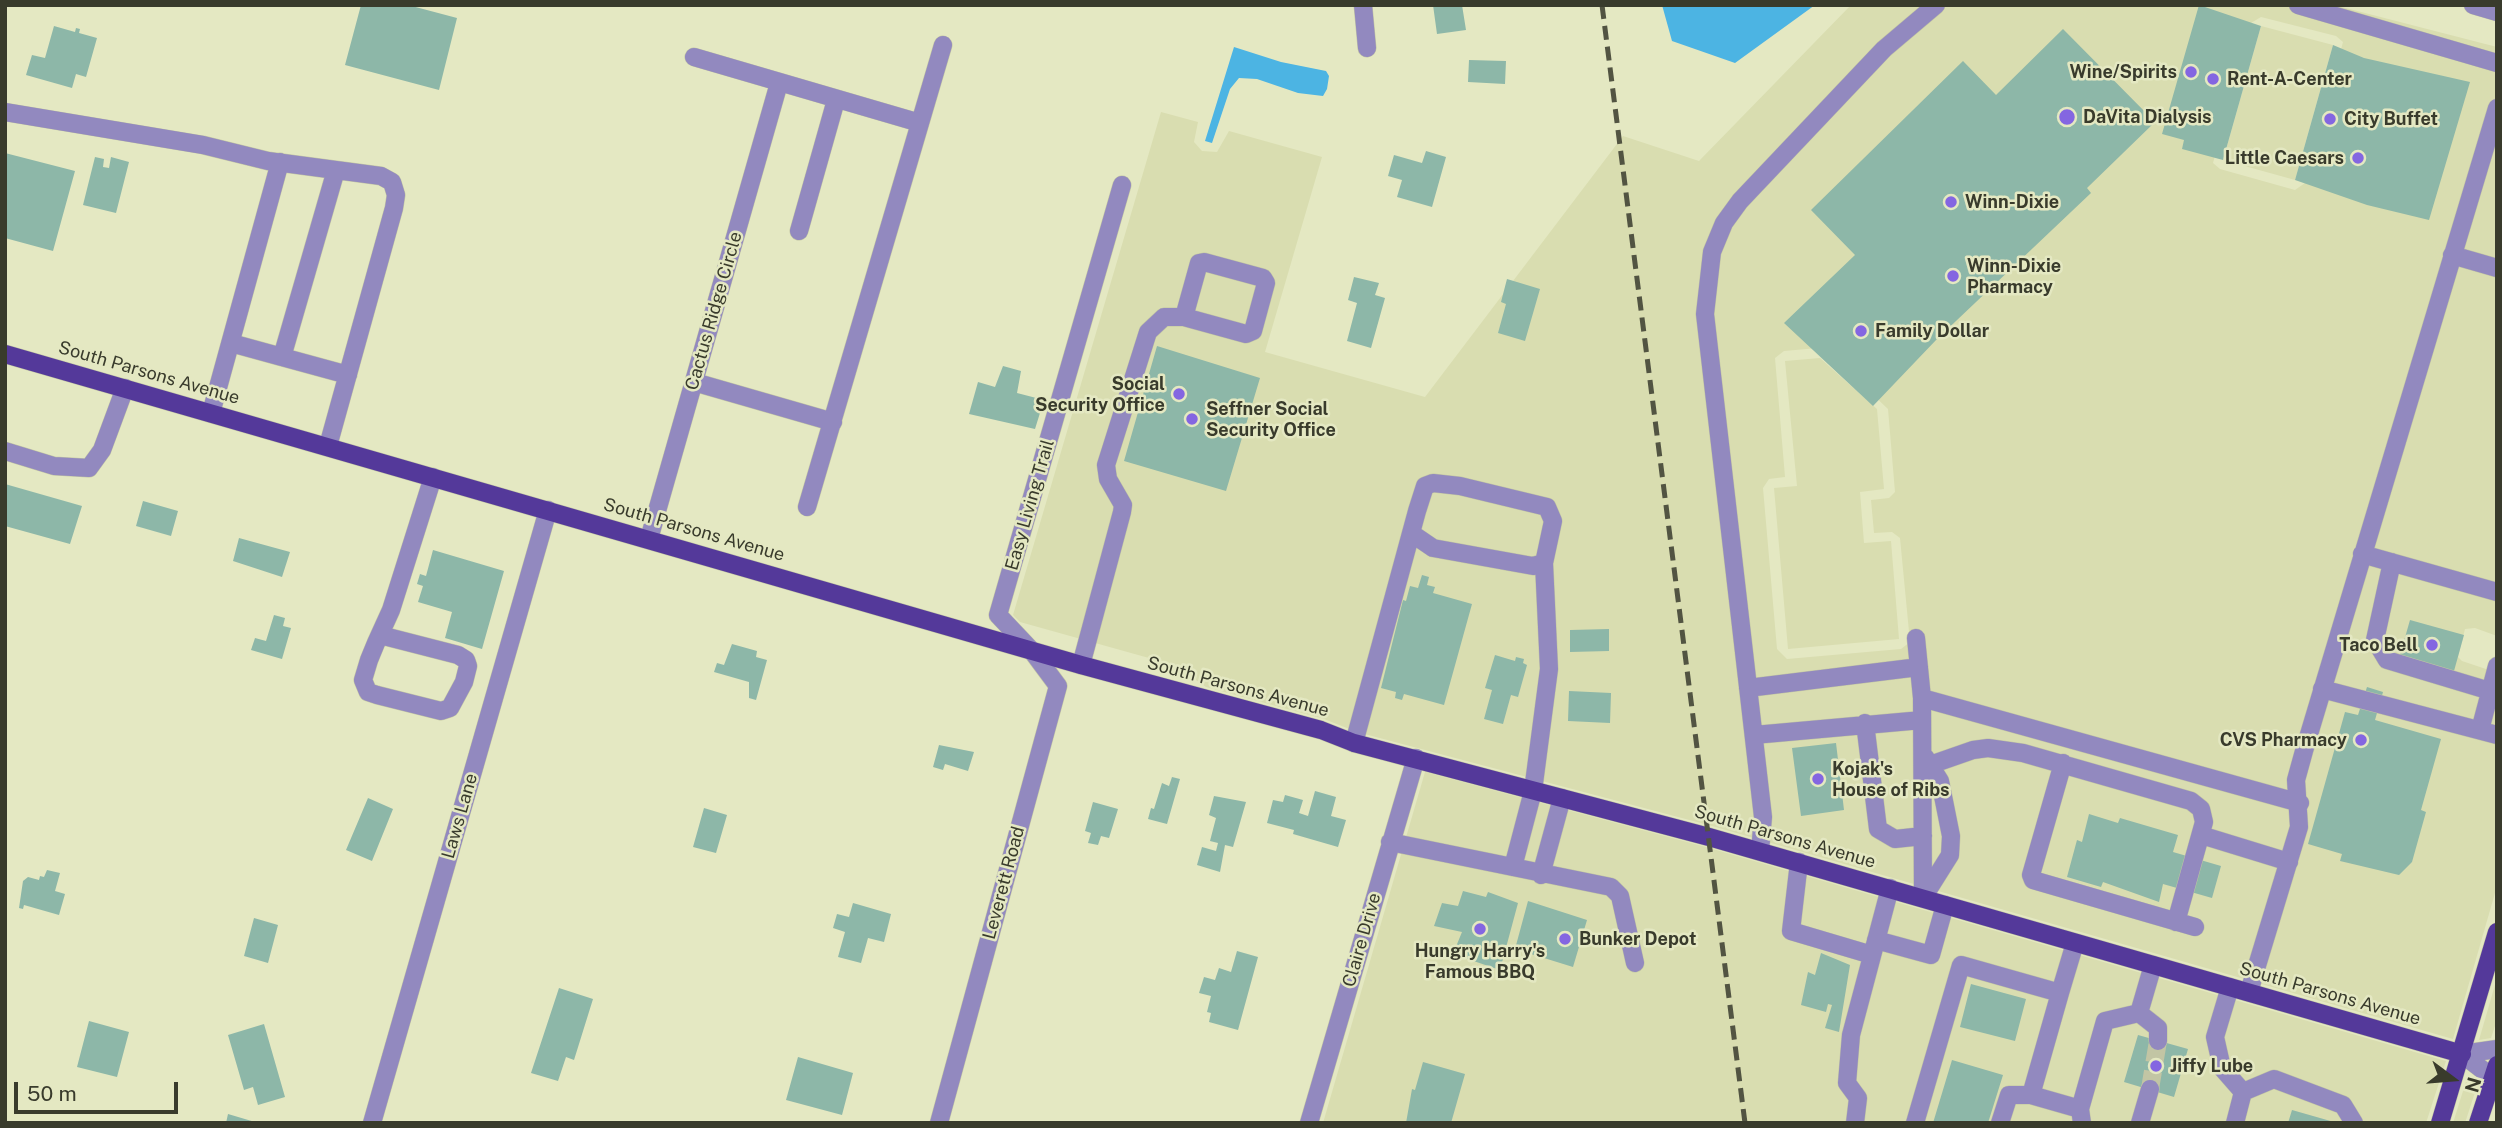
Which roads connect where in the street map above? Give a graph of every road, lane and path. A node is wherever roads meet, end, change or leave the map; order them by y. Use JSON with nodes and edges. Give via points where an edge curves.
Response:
{"nodes":[{"id":1,"x":1363,"y":5,"type":"edge"},
{"id":2,"x":1936,"y":5,"type":"edge"},
{"id":3,"x":2298,"y":5,"type":"edge"},
{"id":4,"x":2473,"y":5,"type":"edge"},
{"id":5,"x":2497,"y":12,"type":"edge"},
{"id":6,"x":943,"y":45,"type":"dead end"},
{"id":7,"x":1367,"y":48,"type":"dead end"},
{"id":8,"x":694,"y":57,"type":"dead end"},
{"id":9,"x":2497,"y":63,"type":"edge"},
{"id":10,"x":779,"y":83,"type":"junction"},
{"id":11,"x":836,"y":100,"type":"junction"},
{"id":12,"x":2497,"y":108,"type":"edge"},
{"id":13,"x":5,"y":112,"type":"edge"},
{"id":14,"x":920,"y":123,"type":"junction"},
{"id":15,"x":280,"y":162,"type":"junction"},
{"id":16,"x":336,"y":170,"type":"junction"},
{"id":17,"x":1122,"y":185,"type":"dead end"},
{"id":18,"x":799,"y":231,"type":"dead end"},
{"id":19,"x":2452,"y":255,"type":"junction"},
{"id":20,"x":2497,"y":268,"type":"edge"},
{"id":21,"x":1184,"y":317,"type":"junction"},
{"id":22,"x":231,"y":343,"type":"junction"},
{"id":23,"x":5,"y":354,"type":"edge"},
{"id":24,"x":282,"y":357,"type":"junction"},
{"id":25,"x":348,"y":375,"type":"junction"},
{"id":26,"x":694,"y":382,"type":"junction"},
{"id":27,"x":125,"y":388,"type":"junction"},
{"id":28,"x":211,"y":413,"type":"junction"},
{"id":29,"x":832,"y":422,"type":"junction"},
{"id":30,"x":328,"y":446,"type":"junction"},
{"id":31,"x":5,"y":452,"type":"edge"},
{"id":32,"x":433,"y":477,"type":"junction"},
{"id":33,"x":807,"y":507,"type":"dead end"},
{"id":34,"x":548,"y":510,"type":"junction"},
{"id":35,"x":1411,"y":533,"type":"junction"},
{"id":36,"x":649,"y":539,"type":"junction"},
{"id":37,"x":2362,"y":554,"type":"junction"},
{"id":38,"x":2392,"y":562,"type":"junction"},
{"id":39,"x":1544,"y":564,"type":"junction"},
{"id":40,"x":2497,"y":592,"type":"edge"},
{"id":41,"x":380,"y":635,"type":"junction"},
{"id":42,"x":1916,"y":638,"type":"dead end"},
{"id":43,"x":1032,"y":651,"type":"junction"},
{"id":44,"x":1081,"y":665,"type":"junction"},
{"id":45,"x":2497,"y":666,"type":"edge"},
{"id":46,"x":1919,"y":667,"type":"junction"},
{"id":47,"x":1748,"y":688,"type":"junction"},
{"id":48,"x":2322,"y":689,"type":"junction"},
{"id":49,"x":2490,"y":691,"type":"junction"},
{"id":50,"x":1922,"y":698,"type":"junction"},
{"id":51,"x":1922,"y":720,"type":"junction"},
{"id":52,"x":1865,"y":723,"type":"junction"},
{"id":53,"x":2488,"y":732,"type":"edge"},
{"id":54,"x":1754,"y":735,"type":"junction"},
{"id":55,"x":1354,"y":743,"type":"junction"},
{"id":56,"x":1416,"y":758,"type":"junction"},
{"id":57,"x":1926,"y":758,"type":"junction"},
{"id":58,"x":2063,"y":763,"type":"junction"},
{"id":59,"x":1533,"y":791,"type":"junction"},
{"id":60,"x":1562,"y":798,"type":"junction"},
{"id":61,"x":2300,"y":803,"type":"junction"},
{"id":62,"x":2201,"y":835,"type":"junction"},
{"id":63,"x":1923,"y":836,"type":"junction"},
{"id":64,"x":1390,"y":842,"type":"junction"},
{"id":65,"x":1760,"y":851,"type":"junction"},
{"id":66,"x":1799,"y":862,"type":"junction"},
{"id":67,"x":2289,"y":862,"type":"junction"},
{"id":68,"x":1513,"y":867,"type":"junction"},
{"id":69,"x":1541,"y":875,"type":"junction"},
{"id":70,"x":1890,"y":888,"type":"junction"},
{"id":71,"x":1923,"y":898,"type":"junction"},
{"id":72,"x":1945,"y":905,"type":"junction"},
{"id":73,"x":2176,"y":922,"type":"junction"},
{"id":74,"x":2195,"y":927,"type":"dead end"},
{"id":75,"x":2497,"y":932,"type":"edge"},
{"id":76,"x":2075,"y":943,"type":"junction"},
{"id":77,"x":1874,"y":947,"type":"junction"},
{"id":78,"x":1635,"y":963,"type":"dead end"},
{"id":79,"x":2153,"y":965,"type":"junction"},
{"id":80,"x":2230,"y":987,"type":"junction"},
{"id":81,"x":2249,"y":992,"type":"junction"},
{"id":82,"x":2060,"y":993,"type":"junction"},
{"id":83,"x":2139,"y":1013,"type":"junction"},
{"id":84,"x":2158,"y":1041,"type":"tunnel mouth"},
{"id":85,"x":2497,"y":1049,"type":"edge"},
{"id":86,"x":2462,"y":1054,"type":"junction"},
{"id":87,"x":2495,"y":1075,"type":"edge"},
{"id":88,"x":2150,"y":1089,"type":"tunnel mouth"},
{"id":89,"x":2243,"y":1092,"type":"junction"},
{"id":90,"x":2031,"y":1095,"type":"junction"},
{"id":91,"x":2081,"y":1116,"type":"edge"},
{"id":92,"x":372,"y":1123,"type":"edge"},
{"id":93,"x":939,"y":1123,"type":"edge"},
{"id":94,"x":1309,"y":1123,"type":"edge"},
{"id":95,"x":1855,"y":1123,"type":"edge"},
{"id":96,"x":1915,"y":1123,"type":"edge"},
{"id":97,"x":2000,"y":1123,"type":"edge"},
{"id":98,"x":2140,"y":1123,"type":"edge"},
{"id":99,"x":2235,"y":1123,"type":"edge"},
{"id":100,"x":2354,"y":1123,"type":"edge"},
{"id":101,"x":2440,"y":1123,"type":"edge"},
{"id":102,"x":2478,"y":1123,"type":"edge"}],
"edges":[{"from":1,"to":7,"type":"street"},
{"from":2,"to":47,"type":"street","via":[[1884,49],[1740,201],[1712,252],[1705,314]]},
{"from":3,"to":9,"type":"street"},
{"from":4,"to":5,"type":"street"},
{"from":6,"to":14,"type":"street"},
{"from":8,"to":10,"type":"street"},
{"from":10,"to":11,"type":"street"},
{"from":10,"to":26,"type":"street","name":"Cactus Ridge Circle"},
{"from":11,"to":14,"type":"street"},
{"from":11,"to":18,"type":"street"},
{"from":12,"to":19,"type":"street"},
{"from":13,"to":15,"type":"street"},
{"from":14,"to":29,"type":"street"},
{"from":15,"to":16,"type":"street"},
{"from":15,"to":22,"type":"street"},
{"from":16,"to":24,"type":"street"},
{"from":16,"to":25,"type":"street","via":[[381,176],[392,182],[396,195]]},
{"from":17,"to":43,"type":"street","name":"Easy Living Trail","via":[[998,615]]},
{"from":19,"to":20,"type":"street"},
{"from":19,"to":37,"type":"street"},
{"from":21,"to":21,"type":"street","via":[[1199,263],[1263,278],[1266,283],[1253,331],[1246,334]]},
{"from":21,"to":44,"type":"street","via":[[1164,317],[1148,332],[1106,465],[1122,512]]},
{"from":22,"to":24,"type":"street"},
{"from":22,"to":28,"type":"street"},
{"from":23,"to":27,"type":"main road","name":"South Parsons Avenue"},
{"from":24,"to":25,"type":"street"},
{"from":25,"to":30,"type":"street"},
{"from":26,"to":29,"type":"street"},
{"from":26,"to":36,"type":"street","name":"Cactus Ridge Circle"},
{"from":27,"to":28,"type":"main road","name":"South Parsons Avenue"},
{"from":27,"to":31,"type":"street","via":[[102,450],[89,468],[54,466]]},
{"from":28,"to":30,"type":"main road","name":"South Parsons Avenue"},
{"from":29,"to":33,"type":"street"},
{"from":30,"to":32,"type":"main road","name":"South Parsons Avenue"},
{"from":32,"to":34,"type":"main road","name":"South Parsons Avenue"},
{"from":32,"to":41,"type":"street"},
{"from":34,"to":36,"type":"main road","name":"South Parsons Avenue"},
{"from":34,"to":92,"type":"street","name":"Laws Lane"},
{"from":35,"to":39,"type":"street","via":[[1433,548],[1524,565]]},
{"from":35,"to":39,"type":"street","via":[[1425,486],[1460,486],[1547,507],[1553,521]]},
{"from":35,"to":55,"type":"street"},
{"from":36,"to":43,"type":"main road","name":"South Parsons Avenue"},
{"from":37,"to":38,"type":"street"},
{"from":37,"to":48,"type":"street"},
{"from":38,"to":40,"type":"street"},
{"from":38,"to":49,"type":"street","via":[[2375,640],[2387,660]]},
{"from":39,"to":59,"type":"street","via":[[1549,669]]},
{"from":41,"to":41,"type":"street","via":[[363,680],[369,692],[441,711],[450,708],[464,682],[466,660]]},
{"from":42,"to":46,"type":"street"},
{"from":43,"to":44,"type":"main road","name":"South Parsons Avenue"},
{"from":43,"to":93,"type":"street","name":"Leverett Road","via":[[1058,685]]},
{"from":44,"to":55,"type":"main road","name":"South Parsons Avenue"},
{"from":45,"to":49,"type":"street"},
{"from":46,"to":47,"type":"street"},
{"from":46,"to":50,"type":"street"},
{"from":47,"to":54,"type":"street"},
{"from":48,"to":53,"type":"street"},
{"from":48,"to":61,"type":"street","via":[[2296,780]]},
{"from":49,"to":53,"type":"street"},
{"from":50,"to":51,"type":"street"},
{"from":50,"to":61,"type":"street"},
{"from":51,"to":52,"type":"street"},
{"from":51,"to":57,"type":"street"},
{"from":52,"to":54,"type":"street"},
{"from":52,"to":63,"type":"street","via":[[1878,829],[1895,839]]},
{"from":54,"to":65,"type":"street","via":[[1763,817]]},
{"from":55,"to":56,"type":"main road","name":"South Parsons Avenue"},
{"from":56,"to":59,"type":"main road","name":"South Parsons Avenue"},
{"from":56,"to":64,"type":"street","name":"Claire Drive"},
{"from":57,"to":58,"type":"street","via":[[1988,748]]},
{"from":57,"to":63,"type":"street"},
{"from":57,"to":71,"type":"street","via":[[1940,781],[1951,845],[1950,855]]},
{"from":58,"to":62,"type":"street","via":[[2191,801],[2204,816]]},
{"from":58,"to":73,"type":"street","via":[[2033,880]]},
{"from":59,"to":60,"type":"main road","name":"South Parsons Avenue"},
{"from":59,"to":68,"type":"street"},
{"from":60,"to":65,"type":"main road","name":"South Parsons Avenue"},
{"from":60,"to":69,"type":"street"},
{"from":61,"to":67,"type":"street"},
{"from":62,"to":67,"type":"street"},
{"from":62,"to":73,"type":"street"},
{"from":63,"to":71,"type":"street"},
{"from":64,"to":68,"type":"street"},
{"from":64,"to":94,"type":"street","name":"Claire Drive"},
{"from":65,"to":66,"type":"main road","name":"South Parsons Avenue"},
{"from":66,"to":70,"type":"main road","name":"South Parsons Avenue"},
{"from":66,"to":77,"type":"street","via":[[1791,931]]},
{"from":67,"to":81,"type":"street"},
{"from":68,"to":69,"type":"street"},
{"from":69,"to":78,"type":"street","via":[[1611,887],[1620,896]]},
{"from":70,"to":71,"type":"main road","name":"South Parsons Avenue"},
{"from":70,"to":77,"type":"street"},
{"from":71,"to":72,"type":"main road","name":"South Parsons Avenue"},
{"from":72,"to":76,"type":"main road","name":"South Parsons Avenue"},
{"from":72,"to":77,"type":"street","via":[[1931,955]]},
{"from":73,"to":74,"type":"street"},
{"from":75,"to":86,"type":"main road"},
{"from":76,"to":79,"type":"main road","name":"South Parsons Avenue"},
{"from":76,"to":82,"type":"street"},
{"from":77,"to":95,"type":"street","via":[[1851,1035],[1847,1083],[1858,1098]]},
{"from":79,"to":80,"type":"main road","name":"South Parsons Avenue"},
{"from":79,"to":83,"type":"street"},
{"from":80,"to":81,"type":"main road","name":"South Parsons Avenue"},
{"from":80,"to":89,"type":"street","via":[[2215,1037],[2222,1068]]},
{"from":81,"to":86,"type":"main road","name":"South Parsons Avenue"},
{"from":82,"to":90,"type":"street"},
{"from":82,"to":96,"type":"street","via":[[1961,965]]},
{"from":83,"to":84,"type":"street","via":[[2158,1028]]},
{"from":83,"to":91,"type":"street","via":[[2105,1021]]},
{"from":85,"to":86,"type":"street","name":"South Parsons Avenue"},
{"from":86,"to":87,"type":"street","name":"South Parsons Avenue"},
{"from":86,"to":101,"type":"main road"},
{"from":87,"to":102,"type":"main road"},
{"from":88,"to":98,"type":"street"},
{"from":89,"to":99,"type":"street"},
{"from":89,"to":100,"type":"street","via":[[2274,1079],[2343,1105]]},
{"from":90,"to":91,"type":"street"},
{"from":90,"to":97,"type":"street","via":[[2009,1095]]}]}
